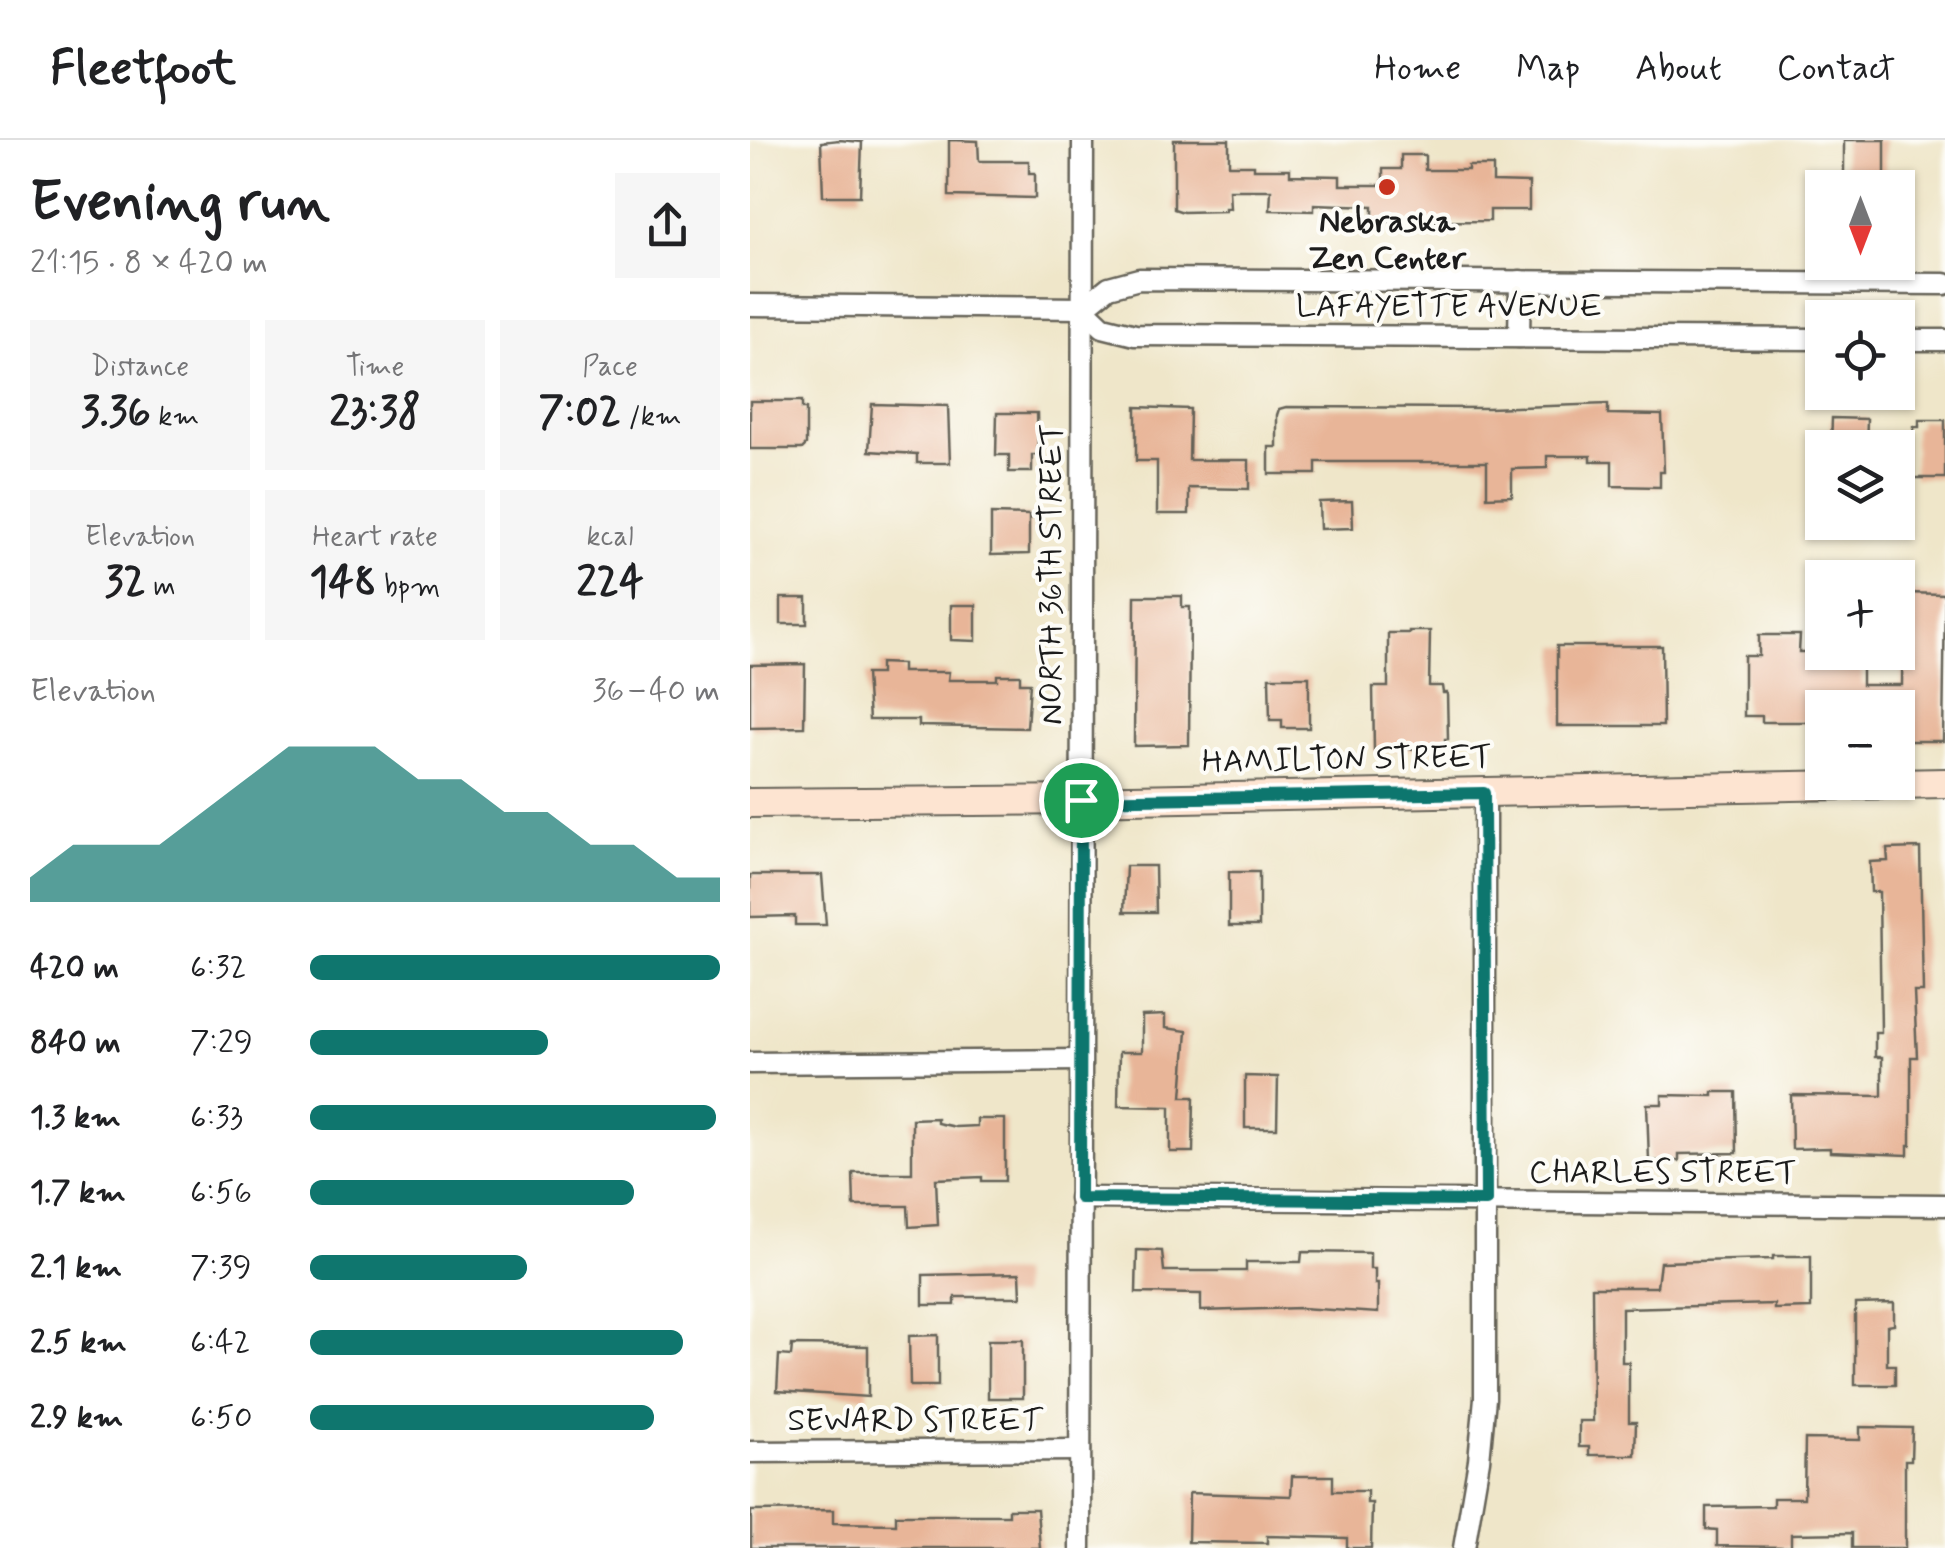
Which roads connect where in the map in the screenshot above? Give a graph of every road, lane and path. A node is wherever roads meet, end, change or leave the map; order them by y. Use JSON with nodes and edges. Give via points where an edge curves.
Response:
{"nodes":[{"id":1,"x":1083,"y":140,"type":"edge"},
{"id":2,"x":1520,"y":282,"type":"junction"},
{"id":3,"x":1945,"y":284,"type":"edge"},
{"id":4,"x":750,"y":305,"type":"edge"},
{"id":5,"x":1083,"y":308,"type":"junction"},
{"id":6,"x":1519,"y":337,"type":"junction"},
{"id":7,"x":1805,"y":339,"type":"edge"},
{"id":8,"x":1915,"y":340,"type":"edge"},
{"id":9,"x":1945,"y":340,"type":"edge"},
{"id":10,"x":1945,"y":783,"type":"edge"},
{"id":11,"x":1484,"y":793,"type":"junction"},
{"id":12,"x":1081,"y":800,"type":"junction"},
{"id":13,"x":750,"y":803,"type":"edge"},
{"id":14,"x":1080,"y":1060,"type":"junction"},
{"id":15,"x":750,"y":1063,"type":"edge"},
{"id":16,"x":1080,"y":1198,"type":"junction"},
{"id":17,"x":1486,"y":1201,"type":"junction"},
{"id":18,"x":1945,"y":1205,"type":"edge"},
{"id":19,"x":1080,"y":1450,"type":"junction"},
{"id":20,"x":750,"y":1452,"type":"edge"},
{"id":21,"x":1080,"y":1548,"type":"edge"},
{"id":22,"x":1464,"y":1548,"type":"edge"}],
"edges":[{"from":1,"to":5,"type":"street","name":"NORTH 36TH STREET"},
{"from":2,"to":3,"type":"street","name":"LAFAYETTE AVENUE"},
{"from":2,"to":5,"type":"street","name":"LAFAYETTE AVENUE","via":[[1139,279],[1109,286]]},
{"from":2,"to":6,"type":"street"},
{"from":4,"to":5,"type":"street","name":"LAFAYETTE AVENUE"},
{"from":5,"to":6,"type":"street","name":"LAFAYETTE AVENUE","via":[[1104,327],[1135,335]]},
{"from":5,"to":12,"type":"street","name":"NORTH 36TH STREET"},
{"from":6,"to":7,"type":"street","name":"LAFAYETTE AVENUE"},
{"from":8,"to":9,"type":"street"},
{"from":10,"to":11,"type":"main road","name":"HAMILTON STREET"},
{"from":11,"to":12,"type":"main road","name":"HAMILTON STREET"},
{"from":11,"to":17,"type":"street"},
{"from":12,"to":13,"type":"main road","name":"HAMILTON STREET"},
{"from":12,"to":14,"type":"street","name":"NORTH 36TH STREET"},
{"from":14,"to":15,"type":"street"},
{"from":14,"to":16,"type":"street","name":"NORTH 36TH STREET"},
{"from":16,"to":17,"type":"street","name":"CHARLES STREET"},
{"from":16,"to":19,"type":"street","name":"NORTH 36TH STREET"},
{"from":17,"to":18,"type":"street","name":"CHARLES STREET"},
{"from":17,"to":22,"type":"street","via":[[1485,1398]]},
{"from":19,"to":20,"type":"street","name":"SEWARD STREET"},
{"from":19,"to":21,"type":"street","name":"NORTH 36TH STREET"}]}
